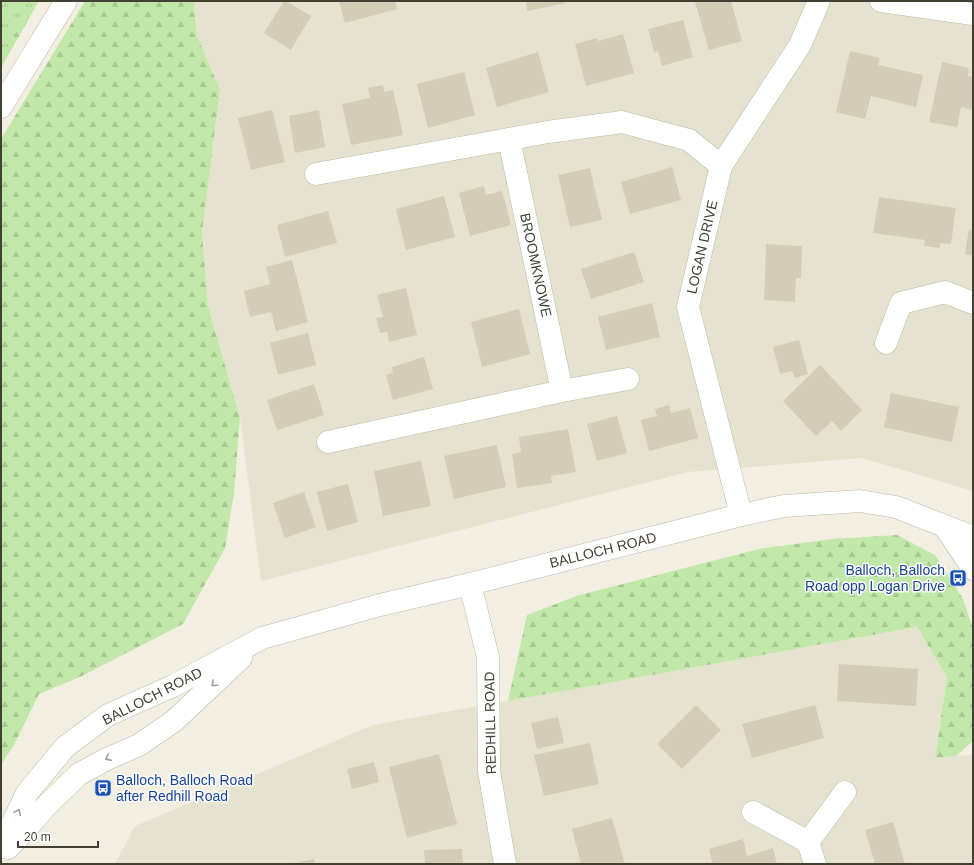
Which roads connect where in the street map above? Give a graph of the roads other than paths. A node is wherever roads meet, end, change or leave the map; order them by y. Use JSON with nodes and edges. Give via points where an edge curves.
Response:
{"nodes":[{"id":1,"x":66,"y":1,"type":"edge"},
{"id":2,"x":819,"y":1,"type":"edge"},
{"id":3,"x":881,"y":1,"type":"edge"},
{"id":4,"x":973,"y":14,"type":"edge"},
{"id":5,"x":1,"y":107,"type":"edge"},
{"id":6,"x":509,"y":139,"type":"junction"},
{"id":7,"x":720,"y":166,"type":"junction"},
{"id":8,"x":316,"y":174,"type":"dead end"},
{"id":9,"x":973,"y":302,"type":"edge"},
{"id":10,"x":886,"y":343,"type":"dead end"},
{"id":11,"x":628,"y":379,"type":"dead end"},
{"id":12,"x":562,"y":391,"type":"junction"},
{"id":13,"x":328,"y":442,"type":"dead end"},
{"id":14,"x":741,"y":514,"type":"junction"},
{"id":15,"x":945,"y":527,"type":"junction"},
{"id":16,"x":973,"y":537,"type":"edge"},
{"id":17,"x":973,"y":569,"type":"edge"},
{"id":18,"x":470,"y":584,"type":"junction"},
{"id":19,"x":262,"y":638,"type":"junction"},
{"id":20,"x":845,"y":792,"type":"dead end"},
{"id":21,"x":753,"y":812,"type":"dead end"},
{"id":22,"x":808,"y":842,"type":"junction"},
{"id":23,"x":1,"y":847,"type":"edge"},
{"id":24,"x":1,"y":854,"type":"edge"},
{"id":25,"x":505,"y":864,"type":"edge"},
{"id":26,"x":815,"y":864,"type":"edge"}],
"edges":[{"from":1,"to":5,"type":"street"},
{"from":2,"to":7,"type":"street","name":"LOGAN DRIVE","via":[[800,45]]},
{"from":3,"to":4,"type":"street"},
{"from":6,"to":7,"type":"street","via":[[622,122],[689,140]]},
{"from":6,"to":8,"type":"street"},
{"from":6,"to":12,"type":"street","name":"BROOMKNOWE"},
{"from":7,"to":14,"type":"street","name":"LOGAN DRIVE","via":[[688,307]]},
{"from":9,"to":10,"type":"street","via":[[945,292],[901,303]]},
{"from":11,"to":12,"type":"street"},
{"from":12,"to":13,"type":"street"},
{"from":14,"to":15,"type":"street","name":"BALLOCH ROAD","via":[[784,506],[860,501],[896,507]]},
{"from":14,"to":18,"type":"street","name":"BALLOCH ROAD"},
{"from":15,"to":16,"type":"street","name":"BALLOCH ROAD"},
{"from":15,"to":17,"type":"street"},
{"from":18,"to":19,"type":"street","name":"BALLOCH ROAD","via":[[380,605]]},
{"from":18,"to":25,"type":"street","name":"REDHILL ROAD","via":[[488,658],[489,771]]},
{"from":23,"to":19,"type":"street","name":"BALLOCH ROAD","one_way":true,"via":[[27,793],[65,747],[108,715],[173,686]]},
{"from":19,"to":24,"type":"street","name":"BALLOCH ROAD","one_way":true,"via":[[174,721],[139,745],[79,774]]},
{"from":20,"to":22,"type":"street"},
{"from":21,"to":22,"type":"street"},
{"from":22,"to":26,"type":"street"}]}
